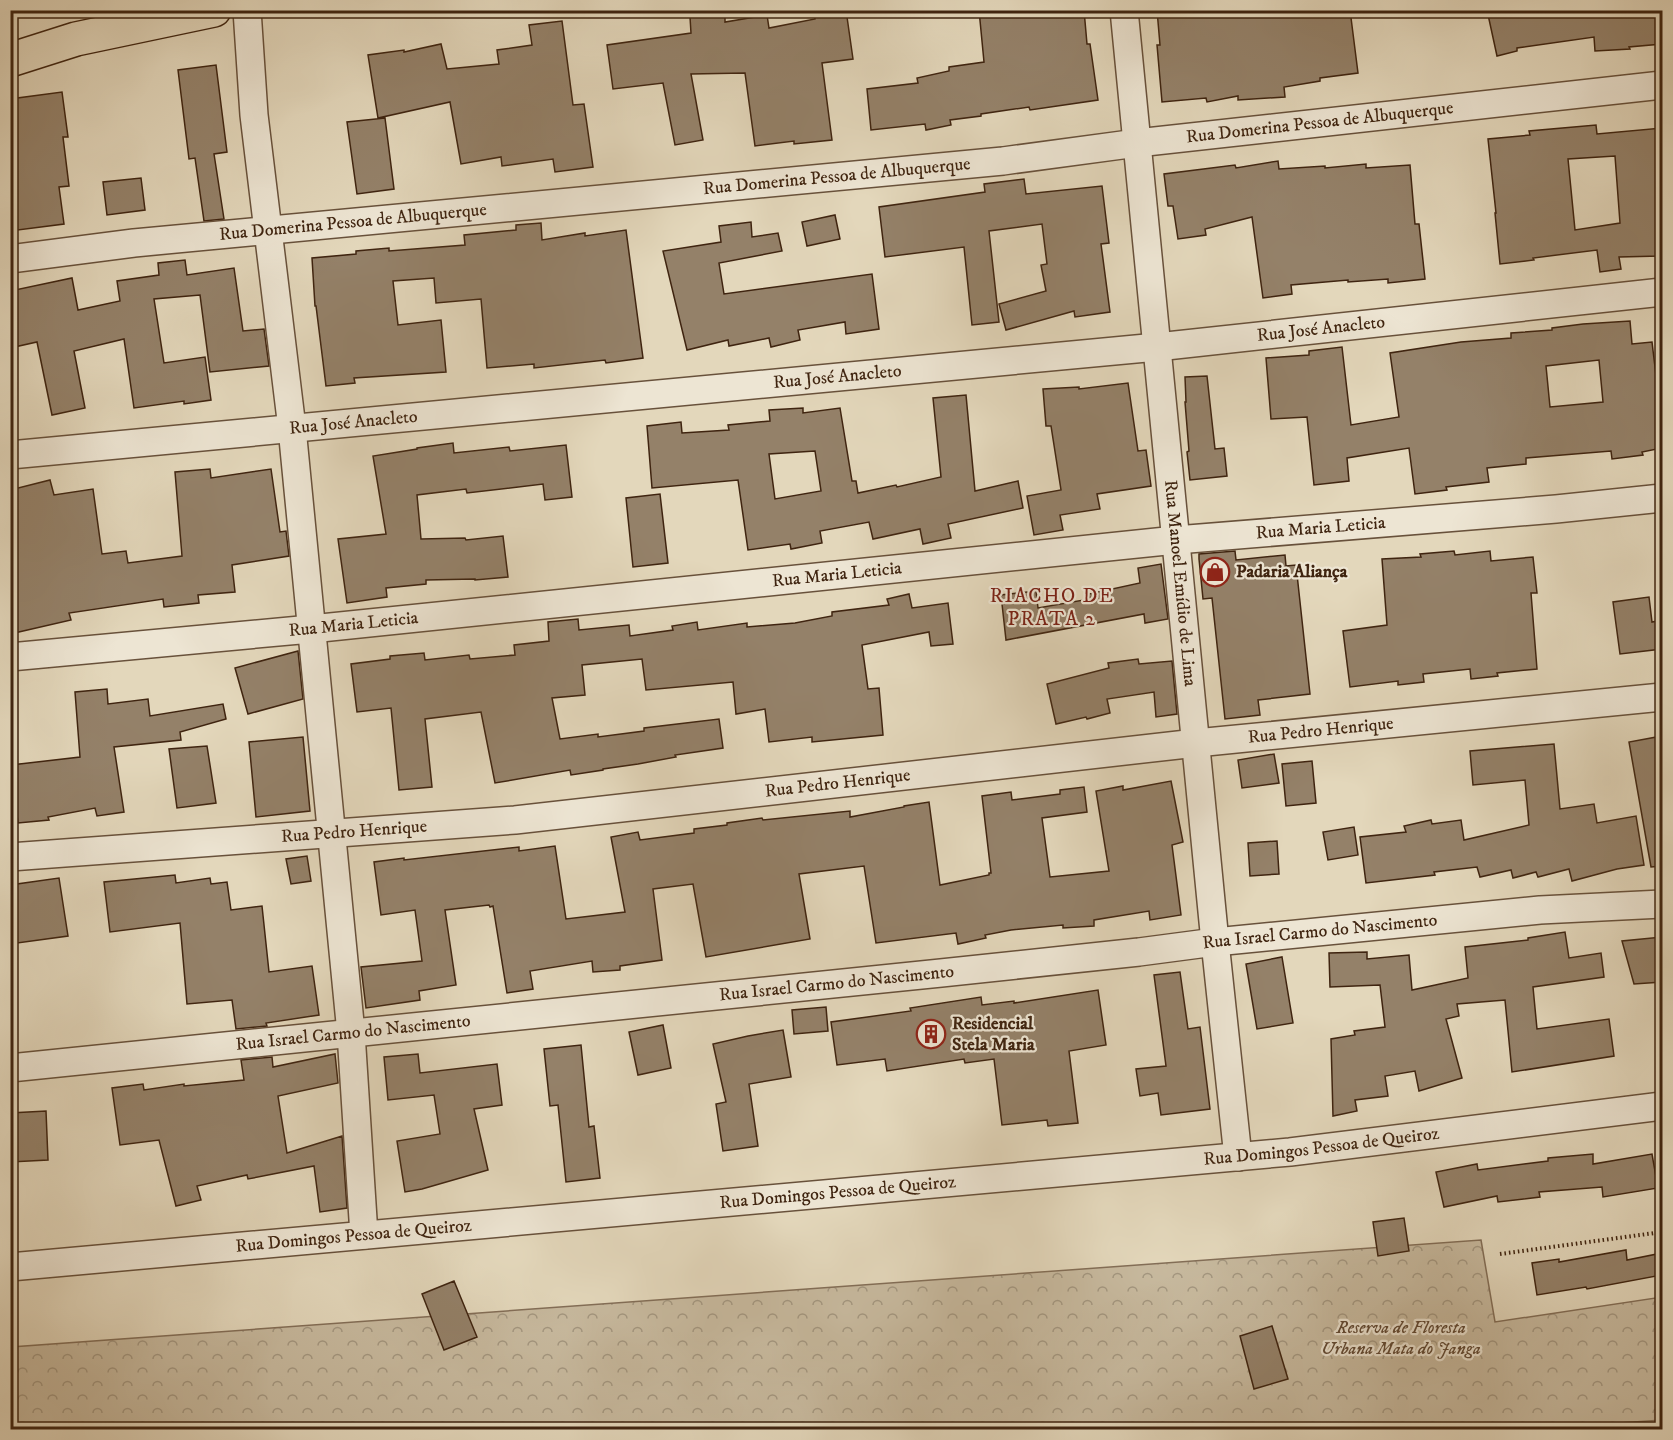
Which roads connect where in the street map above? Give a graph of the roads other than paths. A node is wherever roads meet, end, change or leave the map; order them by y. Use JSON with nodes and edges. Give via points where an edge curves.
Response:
{"nodes":[{"id":1,"x":214,"y":10,"type":"edge"},
{"id":2,"x":247,"y":10,"type":"edge"},
{"id":3,"x":1124,"y":10,"type":"edge"},
{"id":4,"x":10,"y":60,"type":"edge"},
{"id":5,"x":1662,"y":85,"type":"edge"},
{"id":6,"x":1137,"y":143,"type":"junction"},
{"id":7,"x":268,"y":230,"type":"junction"},
{"id":8,"x":10,"y":259,"type":"edge"},
{"id":9,"x":1662,"y":292,"type":"edge"},
{"id":10,"x":1157,"y":347,"type":"junction"},
{"id":11,"x":292,"y":428,"type":"junction"},
{"id":12,"x":10,"y":455,"type":"edge"},
{"id":13,"x":1662,"y":498,"type":"edge"},
{"id":14,"x":1176,"y":540,"type":"junction"},
{"id":15,"x":312,"y":629,"type":"junction"},
{"id":16,"x":10,"y":657,"type":"edge"},
{"id":17,"x":1662,"y":697,"type":"edge"},
{"id":18,"x":1196,"y":743,"type":"junction"},
{"id":19,"x":331,"y":833,"type":"junction"},
{"id":20,"x":10,"y":857,"type":"edge"},
{"id":21,"x":1662,"y":904,"type":"edge"},
{"id":22,"x":1215,"y":942,"type":"junction"},
{"id":23,"x":351,"y":1033,"type":"junction"},
{"id":24,"x":10,"y":1068,"type":"edge"},
{"id":25,"x":1662,"y":1106,"type":"edge"},
{"id":26,"x":1238,"y":1157,"type":"junction"},
{"id":27,"x":364,"y":1235,"type":"junction"},
{"id":28,"x":10,"y":1267,"type":"edge"}],
"edges":[{"from":1,"to":4,"type":"main road","via":[[76,39]]},
{"from":2,"to":7,"type":"street","via":[[254,115]]},
{"from":3,"to":6,"type":"street","name":"Rua Manoel Emídio de Lima"},
{"from":5,"to":6,"type":"street","name":"Rua Domerina Pessoa de Albuquerque"},
{"from":6,"to":7,"type":"street","name":"Rua Domerina Pessoa de Albuquerque","via":[[1003,161]]},
{"from":6,"to":10,"type":"street","name":"Rua Manoel Emídio de Lima"},
{"from":7,"to":8,"type":"street","name":"Rua Domerina Pessoa de Albuquerque"},
{"from":7,"to":11,"type":"street"},
{"from":9,"to":10,"type":"street","name":"Rua José Anacleto"},
{"from":10,"to":11,"type":"street","name":"Rua José Anacleto"},
{"from":10,"to":14,"type":"street","name":"Rua Manoel Emídio de Lima"},
{"from":11,"to":12,"type":"street","name":"Rua José Anacleto"},
{"from":11,"to":15,"type":"street"},
{"from":13,"to":14,"type":"street","name":"Rua Maria Leticia"},
{"from":14,"to":15,"type":"street","name":"Rua Maria Leticia"},
{"from":14,"to":18,"type":"street","name":"Rua Manoel Emídio de Lima"},
{"from":15,"to":16,"type":"street","name":"Rua Maria Leticia"},
{"from":15,"to":19,"type":"street"},
{"from":17,"to":18,"type":"street","name":"Rua Pedro Henrique"},
{"from":18,"to":19,"type":"street","name":"Rua Pedro Henrique","via":[[515,820]]},
{"from":18,"to":22,"type":"street","name":"Rua Manoel Emídio de Lima"},
{"from":19,"to":20,"type":"street","name":"Rua Pedro Henrique"},
{"from":19,"to":23,"type":"street"},
{"from":21,"to":22,"type":"street","name":"Rua Israel Carmo do Nascimento","via":[[1540,910]]},
{"from":22,"to":23,"type":"street","name":"Rua Israel Carmo do Nascimento"},
{"from":22,"to":26,"type":"street","name":"Rua Manoel Emídio de Lima"},
{"from":23,"to":24,"type":"street","name":"Rua Israel Carmo do Nascimento"},
{"from":23,"to":27,"type":"street"},
{"from":25,"to":26,"type":"street","name":"Rua Domingos Pessoa de Queiroz"},
{"from":26,"to":27,"type":"street","name":"Rua Domingos Pessoa de Queiroz"},
{"from":27,"to":28,"type":"street","name":"Rua Domingos Pessoa de Queiroz"}]}
